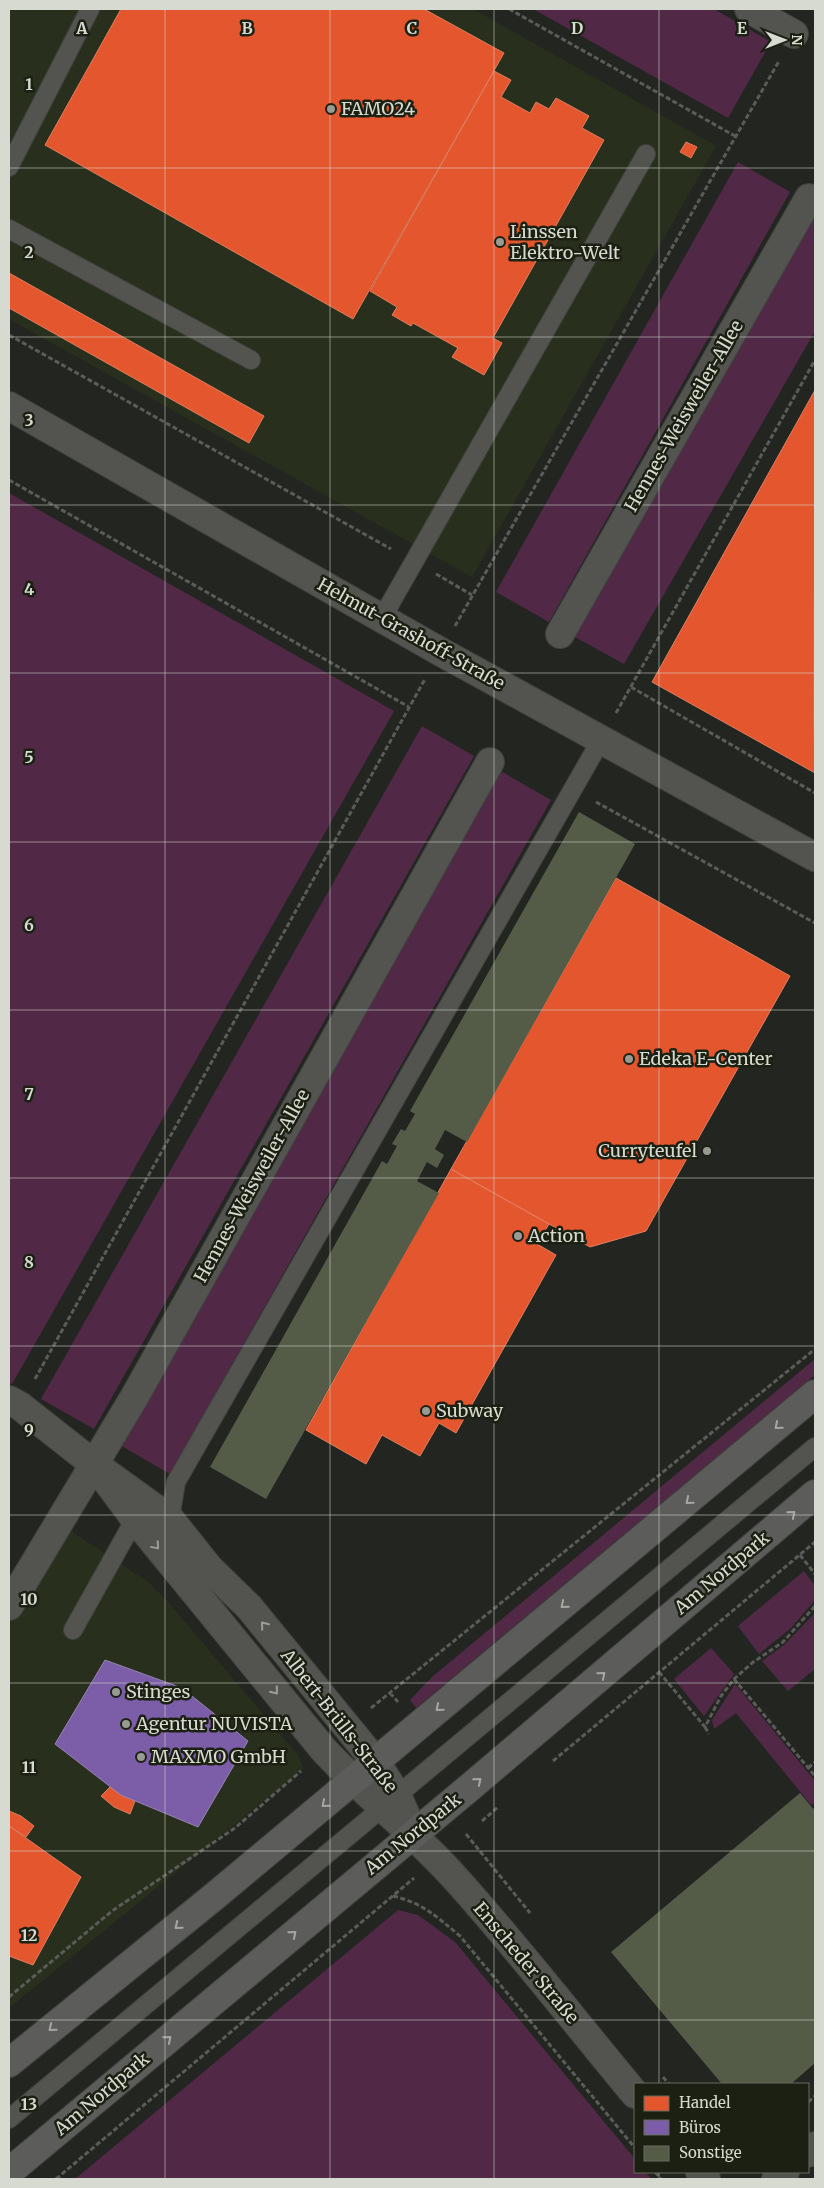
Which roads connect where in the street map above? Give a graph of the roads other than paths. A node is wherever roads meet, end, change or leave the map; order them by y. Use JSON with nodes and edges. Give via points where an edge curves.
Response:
{"nodes":[{"id":1,"x":90,"y":9,"type":"edge"},
{"id":2,"x":749,"y":9,"type":"edge"},
{"id":3,"x":794,"y":34,"type":"road end"},
{"id":4,"x":646,"y":154,"type":"dead end"},
{"id":5,"x":9,"y":167,"type":"edge"},
{"id":6,"x":809,"y":198,"type":"dead end"},
{"id":7,"x":9,"y":229,"type":"edge"},
{"id":8,"x":251,"y":360,"type":"dead end"},
{"id":9,"x":9,"y":406,"type":"edge"},
{"id":10,"x":382,"y":618,"type":"junction"},
{"id":11,"x":560,"y":634,"type":"dead end"},
{"id":12,"x":601,"y":740,"type":"junction"},
{"id":13,"x":490,"y":762,"type":"dead end"},
{"id":14,"x":815,"y":857,"type":"edge"},
{"id":15,"x":815,"y":1394,"type":"edge"},
{"id":16,"x":14,"y":1403,"type":"edge"},
{"id":17,"x":815,"y":1447,"type":"edge"},
{"id":18,"x":95,"y":1465,"type":"junction"},
{"id":19,"x":815,"y":1494,"type":"edge"},
{"id":20,"x":134,"y":1519,"type":"junction"},
{"id":21,"x":170,"y":1519,"type":"junction"},
{"id":22,"x":9,"y":1606,"type":"edge"},
{"id":23,"x":73,"y":1630,"type":"dead end"},
{"id":24,"x":375,"y":1761,"type":"junction"},
{"id":25,"x":352,"y":1781,"type":"junction"},
{"id":26,"x":390,"y":1801,"type":"junction"},
{"id":27,"x":414,"y":1834,"type":"junction"},
{"id":28,"x":9,"y":2063,"type":"edge"},
{"id":29,"x":634,"y":2093,"type":"edge"},
{"id":30,"x":9,"y":2119,"type":"edge"},
{"id":31,"x":9,"y":2172,"type":"edge"}],
"edges":[{"from":1,"to":5,"type":"lane"},
{"from":2,"to":3,"type":"street"},
{"from":4,"to":10,"type":"lane"},
{"from":6,"to":11,"type":"street","name":"Hennes-Weisweiler-Allee"},
{"from":7,"to":8,"type":"lane"},
{"from":9,"to":10,"type":"street","name":"Helmut-Grashoff-Straße"},
{"from":10,"to":12,"type":"street","name":"Helmut-Grashoff-Straße"},
{"from":12,"to":14,"type":"street","name":"Helmut-Grashoff-Straße"},
{"from":12,"to":21,"type":"lane","via":[[176,1482]]},
{"from":13,"to":18,"type":"street","name":"Hennes-Weisweiler-Allee"},
{"from":15,"to":24,"type":"street","one_way":true},
{"from":16,"to":18,"type":"street","name":"Albert-Brülls-Straße"},
{"from":17,"to":26,"type":"lane"},
{"from":18,"to":20,"type":"street","name":"Albert-Brülls-Straße"},
{"from":18,"to":21,"type":"street","name":"Albert-Brülls-Straße"},
{"from":18,"to":22,"type":"street","name":"Hennes-Weisweiler-Allee"},
{"from":27,"to":19,"type":"street","name":"Am Nordpark","one_way":true},
{"from":20,"to":23,"type":"lane"},
{"from":20,"to":25,"type":"street","name":"Albert-Brülls-Straße","one_way":true},
{"from":24,"to":21,"type":"street","name":"Albert-Brülls-Straße","one_way":true,"via":[[249,1607],[209,1568]]},
{"from":24,"to":25,"type":"street"},
{"from":24,"to":26,"type":"street","name":"Albert-Brülls-Straße"},
{"from":25,"to":26,"type":"street","name":"Albert-Brülls-Straße"},
{"from":25,"to":28,"type":"street","one_way":true},
{"from":26,"to":27,"type":"street","name":"Albert-Brülls-Straße"},
{"from":26,"to":30,"type":"lane"},
{"from":27,"to":29,"type":"street","name":"Enscheder Straße","via":[[455,1877]]},
{"from":31,"to":27,"type":"street","name":"Am Nordpark","one_way":true}]}
